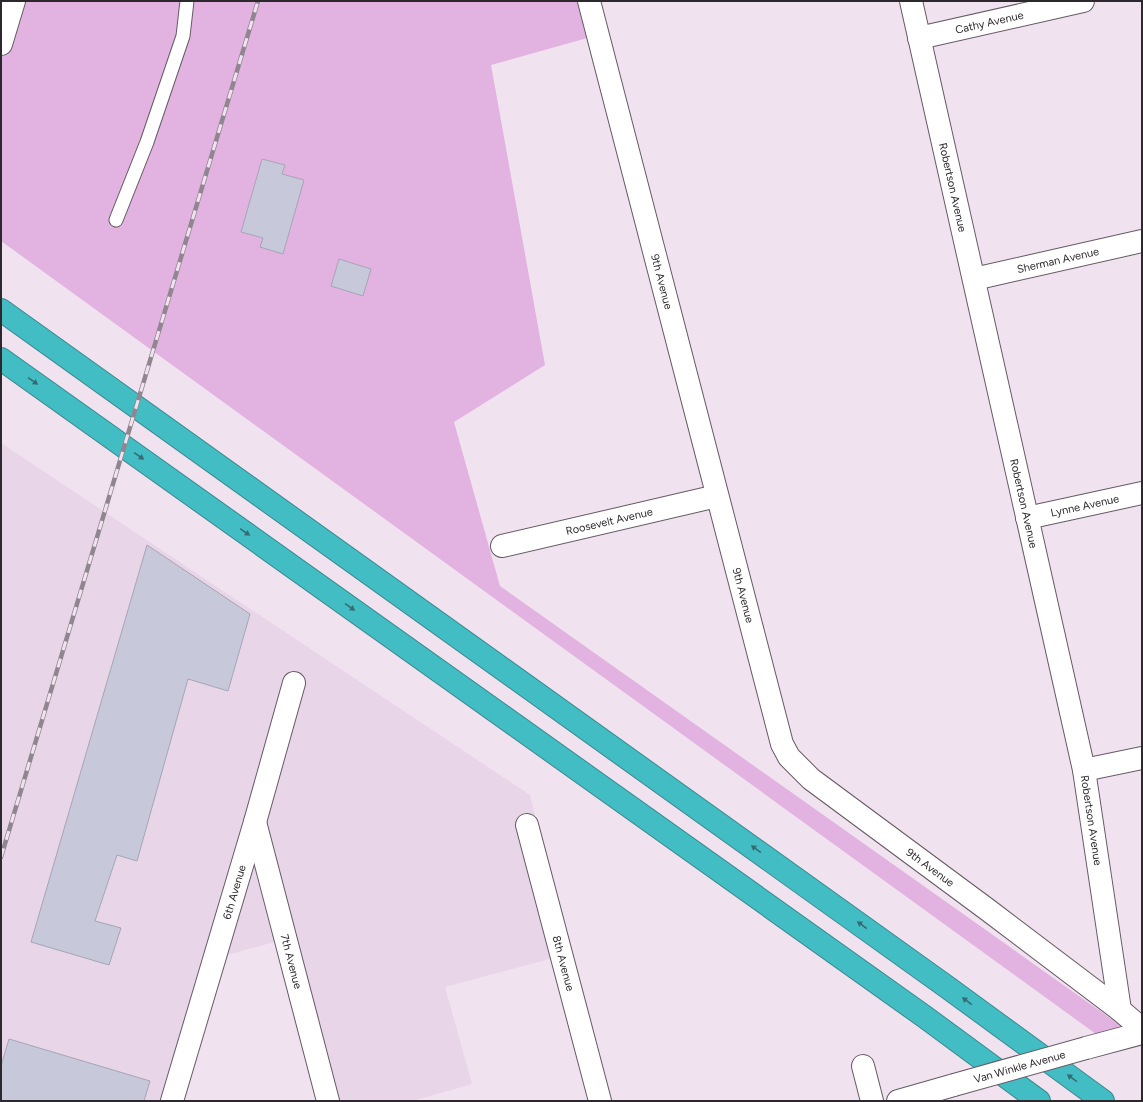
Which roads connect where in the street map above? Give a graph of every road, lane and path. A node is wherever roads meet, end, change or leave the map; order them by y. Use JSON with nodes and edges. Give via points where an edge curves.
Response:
{"nodes":[{"id":1,"x":14,"y":1,"type":"edge"},
{"id":2,"x":187,"y":1,"type":"edge"},
{"id":3,"x":589,"y":1,"type":"edge"},
{"id":4,"x":911,"y":1,"type":"edge"},
{"id":5,"x":1083,"y":1,"type":"edge"},
{"id":6,"x":920,"y":38,"type":"junction"},
{"id":7,"x":1,"y":44,"type":"edge"},
{"id":8,"x":116,"y":220,"type":"dead end"},
{"id":9,"x":1142,"y":241,"type":"edge"},
{"id":10,"x":974,"y":279,"type":"junction"},
{"id":11,"x":1,"y":310,"type":"edge"},
{"id":12,"x":1,"y":358,"type":"edge"},
{"id":13,"x":1142,"y":493,"type":"edge"},
{"id":14,"x":717,"y":496,"type":"junction"},
{"id":15,"x":1027,"y":518,"type":"junction"},
{"id":16,"x":502,"y":546,"type":"dead end"},
{"id":17,"x":294,"y":683,"type":"dead end"},
{"id":18,"x":1142,"y":758,"type":"edge"},
{"id":19,"x":1084,"y":770,"type":"junction"},
{"id":20,"x":255,"y":822,"type":"junction"},
{"id":21,"x":527,"y":825,"type":"dead end"},
{"id":22,"x":1120,"y":1010,"type":"junction"},
{"id":23,"x":1142,"y":1029,"type":"edge"},
{"id":24,"x":1142,"y":1033,"type":"edge"},
{"id":25,"x":863,"y":1066,"type":"dead end"},
{"id":26,"x":172,"y":1101,"type":"edge"},
{"id":27,"x":328,"y":1101,"type":"edge"},
{"id":28,"x":600,"y":1101,"type":"edge"},
{"id":29,"x":872,"y":1101,"type":"edge"},
{"id":30,"x":898,"y":1101,"type":"edge"},
{"id":31,"x":1039,"y":1101,"type":"edge"},
{"id":32,"x":1103,"y":1101,"type":"edge"}],
"edges":[{"from":1,"to":7,"type":"street"},
{"from":2,"to":8,"type":"lane","via":[[182,36],[147,142]]},
{"from":3,"to":14,"type":"street","name":"9th Avenue"},
{"from":4,"to":6,"type":"street","name":"Robertson Avenue"},
{"from":5,"to":6,"type":"street","name":"Cathy Avenue"},
{"from":6,"to":10,"type":"street","name":"Robertson Avenue"},
{"from":9,"to":10,"type":"street","name":"Sherman Avenue"},
{"from":10,"to":15,"type":"street","name":"Robertson Avenue"},
{"from":32,"to":11,"type":"highway","one_way":true,"via":[[947,986]]},
{"from":12,"to":31,"type":"highway","one_way":true},
{"from":13,"to":15,"type":"street","name":"Lynne Avenue"},
{"from":14,"to":16,"type":"street","name":"Roosevelt Avenue"},
{"from":14,"to":22,"type":"street","name":"9th Avenue","via":[[782,744],[789,757],[811,779]]},
{"from":15,"to":19,"type":"street","name":"Robertson Avenue"},
{"from":17,"to":20,"type":"street","name":"6th Avenue"},
{"from":18,"to":19,"type":"street"},
{"from":19,"to":22,"type":"street","name":"Robertson Avenue"},
{"from":20,"to":26,"type":"street","name":"6th Avenue"},
{"from":20,"to":27,"type":"street","name":"7th Avenue"},
{"from":21,"to":28,"type":"street","name":"8th Avenue"},
{"from":22,"to":23,"type":"street","name":"9th Avenue"},
{"from":24,"to":30,"type":"street","name":"Van Winkle Avenue","bridge":true},
{"from":25,"to":29,"type":"street"}]}
